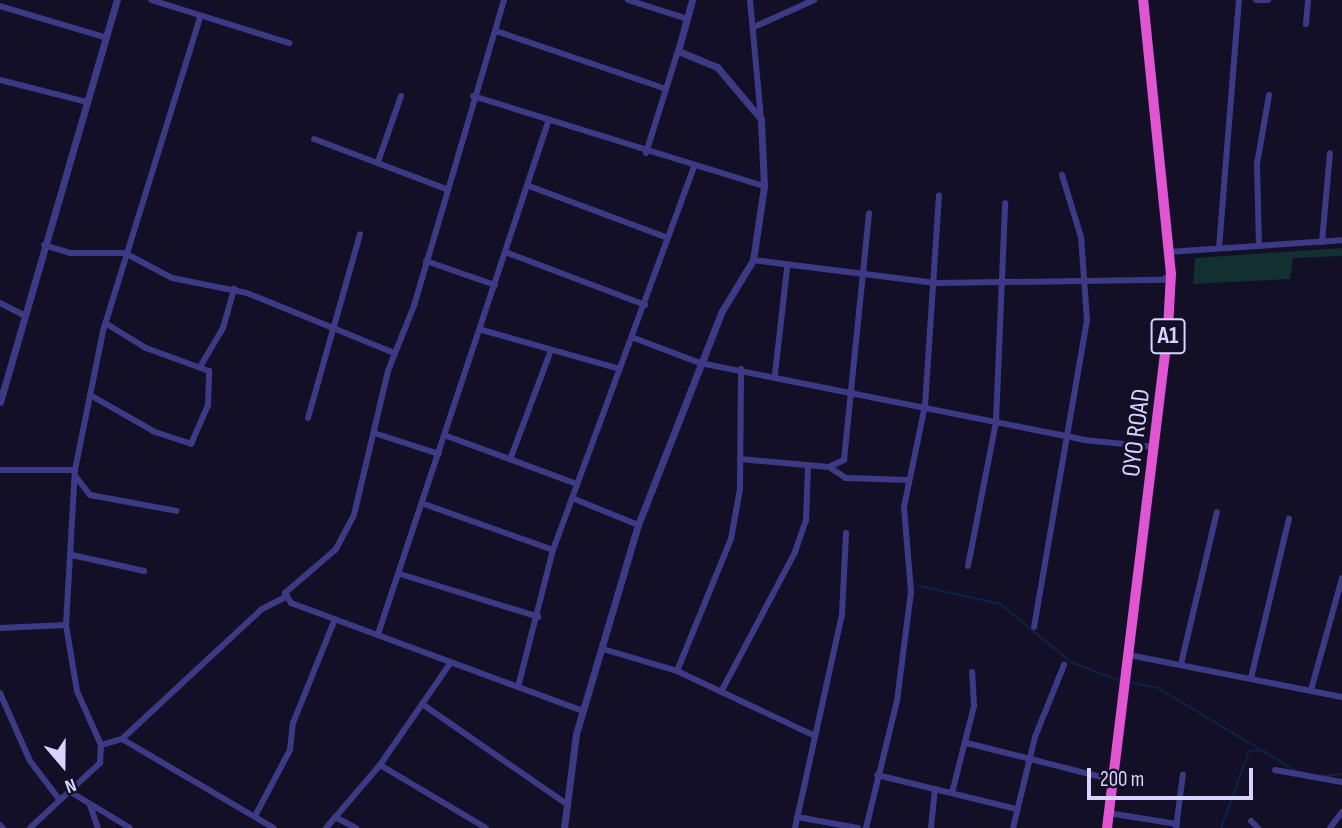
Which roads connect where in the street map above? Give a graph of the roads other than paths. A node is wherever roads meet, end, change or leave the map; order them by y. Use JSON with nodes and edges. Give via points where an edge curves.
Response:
{"nodes":[{"id":1,"x":117,"y":0,"type":"edge"},
{"id":2,"x":151,"y":0,"type":"edge"},
{"id":3,"x":504,"y":0,"type":"edge"},
{"id":4,"x":628,"y":0,"type":"edge"},
{"id":5,"x":692,"y":0,"type":"edge"},
{"id":6,"x":750,"y":0,"type":"edge"},
{"id":7,"x":814,"y":0,"type":"edge"},
{"id":8,"x":1143,"y":0,"type":"edge"},
{"id":9,"x":1239,"y":0,"type":"edge"},
{"id":10,"x":1256,"y":0,"type":"edge"},
{"id":11,"x":1268,"y":0,"type":"edge"},
{"id":12,"x":1308,"y":0,"type":"edge"},
{"id":13,"x":4,"y":4,"type":"edge"},
{"id":14,"x":200,"y":17,"type":"junction"},
{"id":15,"x":688,"y":19,"type":"junction"},
{"id":16,"x":1306,"y":24,"type":"dead end"},
{"id":17,"x":754,"y":27,"type":"junction"},
{"id":18,"x":496,"y":31,"type":"junction"},
{"id":19,"x":104,"y":37,"type":"junction"},
{"id":20,"x":289,"y":43,"type":"dead end"},
{"id":21,"x":678,"y":51,"type":"junction"},
{"id":22,"x":0,"y":80,"type":"edge"},
{"id":23,"x":663,"y":88,"type":"junction"},
{"id":24,"x":1269,"y":95,"type":"dead end"},
{"id":25,"x":401,"y":96,"type":"dead end"},
{"id":26,"x":473,"y":96,"type":"junction"},
{"id":27,"x":83,"y":101,"type":"junction"},
{"id":28,"x":761,"y":119,"type":"junction"},
{"id":29,"x":548,"y":122,"type":"junction"},
{"id":30,"x":314,"y":139,"type":"dead end"},
{"id":31,"x":646,"y":153,"type":"junction"},
{"id":32,"x":1330,"y":153,"type":"dead end"},
{"id":33,"x":378,"y":162,"type":"junction"},
{"id":34,"x":694,"y":167,"type":"junction"},
{"id":35,"x":1062,"y":175,"type":"dead end"},
{"id":36,"x":529,"y":186,"type":"junction"},
{"id":37,"x":764,"y":186,"type":"junction"},
{"id":38,"x":446,"y":189,"type":"junction"},
{"id":39,"x":939,"y":195,"type":"dead end"},
{"id":40,"x":1005,"y":203,"type":"dead end"},
{"id":41,"x":869,"y":214,"type":"dead end"},
{"id":42,"x":360,"y":234,"type":"dead end"},
{"id":43,"x":668,"y":238,"type":"junction"},
{"id":44,"x":1342,"y":240,"type":"edge"},
{"id":45,"x":1322,"y":242,"type":"junction"},
{"id":46,"x":44,"y":245,"type":"junction"},
{"id":47,"x":1259,"y":246,"type":"junction"},
{"id":48,"x":1219,"y":248,"type":"junction"},
{"id":49,"x":505,"y":252,"type":"junction"},
{"id":50,"x":1168,"y":252,"type":"junction"},
{"id":51,"x":125,"y":253,"type":"junction"},
{"id":52,"x":753,"y":260,"type":"junction"},
{"id":53,"x":426,"y":261,"type":"junction"},
{"id":54,"x":788,"y":268,"type":"junction"},
{"id":55,"x":1171,"y":274,"type":"junction"},
{"id":56,"x":863,"y":276,"type":"junction"},
{"id":57,"x":1088,"y":281,"type":"junction"},
{"id":58,"x":936,"y":283,"type":"junction"},
{"id":59,"x":495,"y":285,"type":"junction"},
{"id":60,"x":1003,"y":285,"type":"junction"},
{"id":61,"x":234,"y":289,"type":"junction"},
{"id":62,"x":0,"y":303,"type":"edge"},
{"id":63,"x":645,"y":305,"type":"junction"},
{"id":64,"x":25,"y":316,"type":"junction"},
{"id":65,"x":105,"y":323,"type":"junction"},
{"id":66,"x":482,"y":330,"type":"junction"},
{"id":67,"x":333,"y":333,"type":"junction"},
{"id":68,"x":634,"y":338,"type":"junction"},
{"id":69,"x":551,"y":350,"type":"junction"},
{"id":70,"x":394,"y":353,"type":"junction"},
{"id":71,"x":700,"y":363,"type":"junction"},
{"id":72,"x":199,"y":367,"type":"junction"},
{"id":73,"x":620,"y":369,"type":"junction"},
{"id":74,"x":741,"y":369,"type":"junction"},
{"id":75,"x":775,"y":374,"type":"junction"},
{"id":76,"x":849,"y":390,"type":"junction"},
{"id":77,"x":2,"y":391,"type":"edge"},
{"id":78,"x":90,"y":395,"type":"junction"},
{"id":79,"x":0,"y":402,"type":"edge"},
{"id":80,"x":925,"y":406,"type":"junction"},
{"id":81,"x":308,"y":418,"type":"dead end"},
{"id":82,"x":996,"y":422,"type":"junction"},
{"id":83,"x":374,"y":433,"type":"junction"},
{"id":84,"x":447,"y":436,"type":"junction"},
{"id":85,"x":1068,"y":436,"type":"junction"},
{"id":86,"x":1157,"y":447,"type":"junction"},
{"id":87,"x":439,"y":453,"type":"junction"},
{"id":88,"x":511,"y":457,"type":"junction"},
{"id":89,"x":740,"y":459,"type":"junction"},
{"id":90,"x":808,"y":467,"type":"junction"},
{"id":91,"x":829,"y":467,"type":"junction"},
{"id":92,"x":0,"y":470,"type":"edge"},
{"id":93,"x":75,"y":473,"type":"junction"},
{"id":94,"x":908,"y":480,"type":"junction"},
{"id":95,"x":577,"y":484,"type":"junction"},
{"id":96,"x":572,"y":498,"type":"junction"},
{"id":97,"x":424,"y":504,"type":"junction"},
{"id":98,"x":177,"y":511,"type":"dead end"},
{"id":99,"x":1217,"y":512,"type":"dead end"},
{"id":100,"x":1289,"y":518,"type":"dead end"},
{"id":101,"x":638,"y":525,"type":"junction"},
{"id":102,"x":846,"y":533,"type":"dead end"},
{"id":103,"x":553,"y":550,"type":"junction"},
{"id":104,"x":72,"y":555,"type":"junction"},
{"id":105,"x":968,"y":566,"type":"dead end"},
{"id":106,"x":144,"y":571,"type":"dead end"},
{"id":107,"x":400,"y":573,"type":"junction"},
{"id":108,"x":1342,"y":578,"type":"edge"},
{"id":109,"x":286,"y":597,"type":"junction"},
{"id":110,"x":539,"y":617,"type":"junction"},
{"id":111,"x":335,"y":620,"type":"junction"},
{"id":112,"x":66,"y":625,"type":"junction"},
{"id":113,"x":0,"y":628,"type":"edge"},
{"id":114,"x":1034,"y":628,"type":"dead end"},
{"id":115,"x":379,"y":634,"type":"junction"},
{"id":116,"x":603,"y":649,"type":"junction"},
{"id":117,"x":1129,"y":655,"type":"junction"},
{"id":118,"x":451,"y":662,"type":"junction"},
{"id":119,"x":1181,"y":664,"type":"junction"},
{"id":120,"x":1064,"y":665,"type":"dead end"},
{"id":121,"x":677,"y":671,"type":"junction"},
{"id":122,"x":972,"y":672,"type":"dead end"},
{"id":123,"x":1251,"y":678,"type":"junction"},
{"id":124,"x":518,"y":687,"type":"junction"},
{"id":125,"x":1311,"y":690,"type":"junction"},
{"id":126,"x":720,"y":692,"type":"junction"},
{"id":127,"x":0,"y":693,"type":"edge"},
{"id":128,"x":1342,"y":697,"type":"edge"},
{"id":129,"x":425,"y":706,"type":"junction"},
{"id":130,"x":583,"y":711,"type":"junction"},
{"id":131,"x":813,"y":735,"type":"junction"},
{"id":132,"x":122,"y":739,"type":"junction"},
{"id":133,"x":967,"y":743,"type":"junction"},
{"id":134,"x":101,"y":745,"type":"junction"},
{"id":135,"x":1030,"y":760,"type":"junction"},
{"id":136,"x":380,"y":765,"type":"junction"},
{"id":137,"x":1275,"y":770,"type":"dead end"},
{"id":138,"x":1183,"y":774,"type":"dead end"},
{"id":139,"x":877,"y":775,"type":"junction"},
{"id":140,"x":1113,"y":780,"type":"junction"},
{"id":141,"x":1342,"y":782,"type":"edge"},
{"id":142,"x":935,"y":789,"type":"junction"},
{"id":143,"x":69,"y":791,"type":"junction"},
{"id":144,"x":952,"y":793,"type":"junction"},
{"id":145,"x":60,"y":799,"type":"junction"},
{"id":146,"x":90,"y":805,"type":"junction"},
{"id":147,"x":568,"y":805,"type":"junction"},
{"id":148,"x":1017,"y":809,"type":"junction"},
{"id":149,"x":1342,"y":812,"type":"edge"},
{"id":150,"x":1108,"y":813,"type":"junction"},
{"id":151,"x":255,"y":816,"type":"junction"},
{"id":152,"x":335,"y":817,"type":"junction"},
{"id":153,"x":797,"y":817,"type":"junction"},
{"id":154,"x":1251,"y":821,"type":"dead end"},
{"id":155,"x":1176,"y":826,"type":"edge"},
{"id":156,"x":931,"y":827,"type":"edge"},
{"id":157,"x":30,"y":828,"type":"edge"},
{"id":158,"x":98,"y":828,"type":"edge"},
{"id":159,"x":130,"y":828,"type":"edge"},
{"id":160,"x":274,"y":828,"type":"edge"},
{"id":161,"x":326,"y":828,"type":"edge"},
{"id":162,"x":356,"y":828,"type":"edge"},
{"id":163,"x":486,"y":828,"type":"edge"},
{"id":164,"x":564,"y":828,"type":"edge"},
{"id":165,"x":795,"y":828,"type":"edge"},
{"id":166,"x":858,"y":828,"type":"edge"},
{"id":167,"x":866,"y":828,"type":"edge"},
{"id":168,"x":1013,"y":828,"type":"edge"},
{"id":169,"x":1107,"y":828,"type":"edge"},
{"id":170,"x":1258,"y":828,"type":"edge"},
{"id":171,"x":1330,"y":828,"type":"edge"}],
"edges":[{"from":1,"to":19,"type":"street"},
{"from":2,"to":14,"type":"street"},
{"from":3,"to":18,"type":"street"},
{"from":4,"to":15,"type":"street"},
{"from":5,"to":15,"type":"street"},
{"from":6,"to":17,"type":"street"},
{"from":7,"to":17,"type":"street"},
{"from":8,"to":50,"type":"highway","name":"OYO ROAD","number":"A1"},
{"from":9,"to":48,"type":"street"},
{"from":10,"to":11,"type":"street"},
{"from":12,"to":16,"type":"street"},
{"from":13,"to":19,"type":"street"},
{"from":14,"to":20,"type":"street"},
{"from":14,"to":51,"type":"street"},
{"from":15,"to":21,"type":"street"},
{"from":17,"to":28,"type":"street"},
{"from":18,"to":23,"type":"street"},
{"from":18,"to":26,"type":"street"},
{"from":19,"to":27,"type":"street"},
{"from":21,"to":23,"type":"street"},
{"from":21,"to":28,"type":"street","via":[[717,67]]},
{"from":22,"to":27,"type":"street"},
{"from":23,"to":31,"type":"street"},
{"from":24,"to":47,"type":"street","via":[[1257,163]]},
{"from":25,"to":33,"type":"street"},
{"from":26,"to":29,"type":"street"},
{"from":26,"to":38,"type":"street"},
{"from":27,"to":46,"type":"street"},
{"from":28,"to":37,"type":"street"},
{"from":29,"to":31,"type":"street"},
{"from":29,"to":36,"type":"street"},
{"from":30,"to":33,"type":"street"},
{"from":31,"to":34,"type":"street"},
{"from":32,"to":45,"type":"street"},
{"from":33,"to":38,"type":"street"},
{"from":34,"to":37,"type":"street"},
{"from":34,"to":43,"type":"street"},
{"from":35,"to":57,"type":"street","via":[[1076,211]]},
{"from":36,"to":43,"type":"street"},
{"from":36,"to":49,"type":"street"},
{"from":37,"to":52,"type":"street"},
{"from":38,"to":53,"type":"street"},
{"from":39,"to":58,"type":"street"},
{"from":40,"to":60,"type":"street"},
{"from":41,"to":56,"type":"street"},
{"from":42,"to":67,"type":"street"},
{"from":43,"to":63,"type":"street"},
{"from":44,"to":45,"type":"street"},
{"from":45,"to":47,"type":"street"},
{"from":46,"to":51,"type":"street","via":[[70,253]]},
{"from":46,"to":64,"type":"street"},
{"from":47,"to":48,"type":"street"},
{"from":48,"to":50,"type":"street"},
{"from":49,"to":59,"type":"street"},
{"from":49,"to":63,"type":"street"},
{"from":50,"to":55,"type":"highway","name":"OYO ROAD","number":"A1"},
{"from":51,"to":61,"type":"street","via":[[172,278]]},
{"from":51,"to":65,"type":"street"},
{"from":52,"to":54,"type":"street"},
{"from":52,"to":71,"type":"street"},
{"from":53,"to":59,"type":"street"},
{"from":53,"to":70,"type":"street"},
{"from":54,"to":56,"type":"street"},
{"from":54,"to":75,"type":"street"},
{"from":55,"to":57,"type":"street","via":[[1163,280]]},
{"from":55,"to":86,"type":"highway","name":"OYO ROAD","number":"A1"},
{"from":56,"to":58,"type":"street"},
{"from":56,"to":76,"type":"street"},
{"from":57,"to":60,"type":"street"},
{"from":57,"to":85,"type":"street","via":[[1083,358]]},
{"from":58,"to":60,"type":"street"},
{"from":58,"to":80,"type":"street"},
{"from":59,"to":66,"type":"street"},
{"from":60,"to":82,"type":"street"},
{"from":61,"to":67,"type":"street"},
{"from":61,"to":72,"type":"street","via":[[205,366]]},
{"from":62,"to":64,"type":"street"},
{"from":63,"to":68,"type":"street"},
{"from":64,"to":77,"type":"street"},
{"from":65,"to":72,"type":"street","via":[[146,348]]},
{"from":65,"to":78,"type":"street"},
{"from":66,"to":69,"type":"street"},
{"from":66,"to":84,"type":"street"},
{"from":67,"to":70,"type":"street"},
{"from":67,"to":81,"type":"street"},
{"from":68,"to":71,"type":"street"},
{"from":68,"to":73,"type":"street"},
{"from":69,"to":73,"type":"street"},
{"from":69,"to":88,"type":"street"},
{"from":70,"to":83,"type":"street"},
{"from":71,"to":74,"type":"street"},
{"from":71,"to":101,"type":"street"},
{"from":72,"to":78,"type":"street","via":[[209,370],[212,382],[193,444],[155,432]]},
{"from":73,"to":95,"type":"street"},
{"from":74,"to":75,"type":"street"},
{"from":74,"to":89,"type":"street"},
{"from":75,"to":76,"type":"street"},
{"from":76,"to":80,"type":"street"},
{"from":76,"to":91,"type":"street","via":[[845,457]]},
{"from":77,"to":79,"type":"street"},
{"from":78,"to":93,"type":"street"},
{"from":80,"to":82,"type":"street"},
{"from":80,"to":94,"type":"street"},
{"from":82,"to":85,"type":"street"},
{"from":82,"to":105,"type":"street"},
{"from":83,"to":87,"type":"street"},
{"from":83,"to":109,"type":"street","via":[[350,526],[335,550]]},
{"from":84,"to":87,"type":"street"},
{"from":84,"to":88,"type":"street"},
{"from":85,"to":86,"type":"street"},
{"from":85,"to":114,"type":"street"},
{"from":86,"to":117,"type":"highway","name":"OYO ROAD","number":"A1"},
{"from":87,"to":97,"type":"street"},
{"from":88,"to":95,"type":"street"},
{"from":89,"to":90,"type":"street"},
{"from":89,"to":121,"type":"street","via":[[731,539]]},
{"from":90,"to":91,"type":"street"},
{"from":90,"to":126,"type":"street","via":[[806,520],[795,552]]},
{"from":91,"to":94,"type":"street","via":[[846,478]]},
{"from":92,"to":93,"type":"street"},
{"from":93,"to":98,"type":"street","via":[[90,495]]},
{"from":93,"to":104,"type":"street"},
{"from":94,"to":139,"type":"street","via":[[903,526],[911,592],[897,701]]},
{"from":95,"to":96,"type":"street"},
{"from":96,"to":101,"type":"street"},
{"from":96,"to":103,"type":"street"},
{"from":97,"to":103,"type":"street"},
{"from":97,"to":107,"type":"street"},
{"from":99,"to":119,"type":"street"},
{"from":100,"to":123,"type":"street"},
{"from":101,"to":116,"type":"street"},
{"from":102,"to":131,"type":"street","via":[[842,615]]},
{"from":103,"to":110,"type":"street"},
{"from":104,"to":106,"type":"street"},
{"from":104,"to":112,"type":"street"},
{"from":107,"to":110,"type":"street"},
{"from":107,"to":115,"type":"street"},
{"from":108,"to":125,"type":"street"},
{"from":109,"to":111,"type":"street"},
{"from":109,"to":132,"type":"street","via":[[262,609]]},
{"from":110,"to":124,"type":"street"},
{"from":111,"to":115,"type":"street"},
{"from":111,"to":151,"type":"street","via":[[293,723],[290,750]]},
{"from":112,"to":113,"type":"street"},
{"from":112,"to":134,"type":"street","via":[[77,691]]},
{"from":115,"to":118,"type":"street"},
{"from":116,"to":121,"type":"street"},
{"from":116,"to":130,"type":"street"},
{"from":117,"to":119,"type":"street"},
{"from":117,"to":140,"type":"highway","name":"OYO ROAD","number":"A1"},
{"from":118,"to":124,"type":"street"},
{"from":118,"to":129,"type":"street"},
{"from":119,"to":123,"type":"street"},
{"from":120,"to":135,"type":"street"},
{"from":121,"to":126,"type":"street"},
{"from":122,"to":133,"type":"street"},
{"from":123,"to":125,"type":"street"},
{"from":124,"to":130,"type":"street"},
{"from":125,"to":128,"type":"street"},
{"from":126,"to":131,"type":"street"},
{"from":127,"to":145,"type":"street","via":[[30,761]]},
{"from":129,"to":136,"type":"street"},
{"from":129,"to":147,"type":"street"},
{"from":130,"to":147,"type":"street"},
{"from":131,"to":153,"type":"street"},
{"from":132,"to":134,"type":"street"},
{"from":132,"to":151,"type":"street"},
{"from":133,"to":135,"type":"street"},
{"from":133,"to":144,"type":"street"},
{"from":134,"to":143,"type":"street","via":[[100,763]]},
{"from":135,"to":140,"type":"street"},
{"from":135,"to":148,"type":"street"},
{"from":136,"to":152,"type":"street"},
{"from":136,"to":163,"type":"street"},
{"from":137,"to":141,"type":"street"},
{"from":138,"to":155,"type":"street"},
{"from":139,"to":142,"type":"street"},
{"from":139,"to":167,"type":"street"},
{"from":140,"to":150,"type":"highway","name":"OYO ROAD","number":"A1"},
{"from":142,"to":144,"type":"street"},
{"from":142,"to":156,"type":"street"},
{"from":143,"to":145,"type":"street"},
{"from":143,"to":146,"type":"street"},
{"from":144,"to":148,"type":"street"},
{"from":145,"to":157,"type":"street"},
{"from":146,"to":158,"type":"street"},
{"from":146,"to":159,"type":"street"},
{"from":147,"to":164,"type":"street"},
{"from":148,"to":168,"type":"street"},
{"from":149,"to":171,"type":"street"},
{"from":150,"to":155,"type":"street"},
{"from":150,"to":169,"type":"highway","name":"OYO ROAD","number":"A1"},
{"from":151,"to":160,"type":"street"},
{"from":152,"to":161,"type":"street"},
{"from":152,"to":162,"type":"street"},
{"from":153,"to":165,"type":"street"},
{"from":153,"to":166,"type":"street"},
{"from":154,"to":170,"type":"street"}]}
